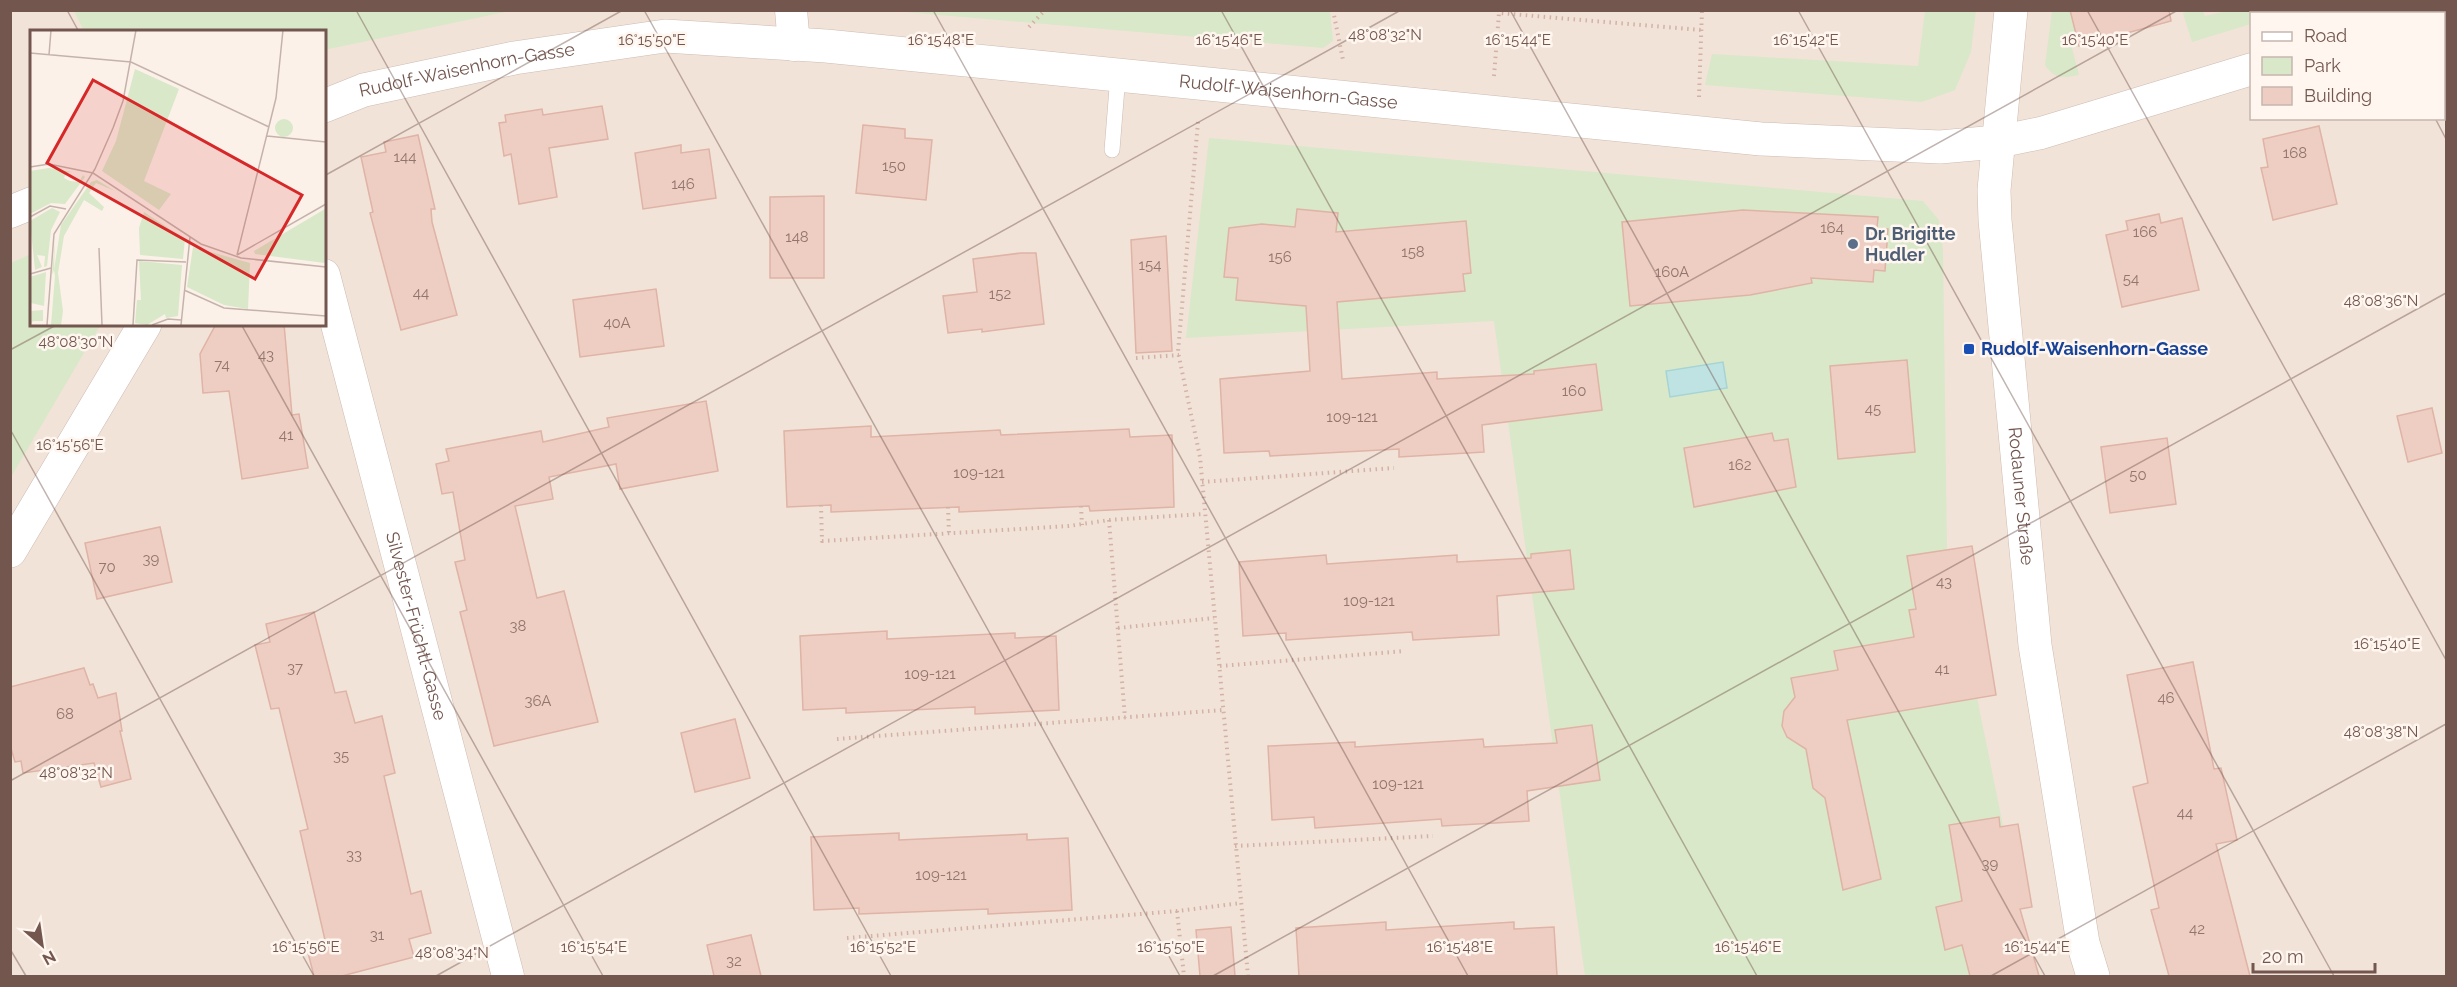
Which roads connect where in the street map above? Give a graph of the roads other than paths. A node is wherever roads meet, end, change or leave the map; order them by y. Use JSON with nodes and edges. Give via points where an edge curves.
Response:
{"nodes":[{"id":1,"x":791,"y":10,"type":"edge"},
{"id":2,"x":2011,"y":10,"type":"edge"},
{"id":3,"x":794,"y":45,"type":"junction"},
{"id":4,"x":2250,"y":70,"type":"edge"},
{"id":5,"x":1118,"y":75,"type":"junction"},
{"id":6,"x":326,"y":105,"type":"edge"},
{"id":7,"x":1997,"y":142,"type":"junction"},
{"id":8,"x":1112,"y":150,"type":"dead end"},
{"id":9,"x":30,"y":204,"type":"edge"},
{"id":10,"x":10,"y":212,"type":"edge"},
{"id":11,"x":326,"y":283,"type":"edge"},
{"id":12,"x":144,"y":326,"type":"edge"},
{"id":13,"x":10,"y":551,"type":"edge"},
{"id":14,"x":508,"y":976,"type":"edge"},
{"id":15,"x":2093,"y":976,"type":"edge"}],
"edges":[{"from":1,"to":3,"type":"street"},
{"from":2,"to":7,"type":"street","name":"Rodauner Straße"},
{"from":3,"to":5,"type":"street","name":"Rudolf-Waisenhorn-Gasse"},
{"from":3,"to":6,"type":"street","name":"Rudolf-Waisenhorn-Gasse","via":[[665,36],[514,58],[364,90]]},
{"from":4,"to":7,"type":"street","name":"Rudolf-Waisenhorn-Gasse","via":[[2041,133]]},
{"from":5,"to":7,"type":"street","name":"Rudolf-Waisenhorn-Gasse","via":[[1761,139],[1940,147]]},
{"from":5,"to":8,"type":"lane"},
{"from":7,"to":15,"type":"street","name":"Rodauner Straße","via":[[1995,219],[2035,645],[2083,944]]},
{"from":9,"to":10,"type":"street"},
{"from":11,"to":14,"type":"street","name":"Silvester-Früchtl-Gasse"},
{"from":12,"to":13,"type":"street"}]}
